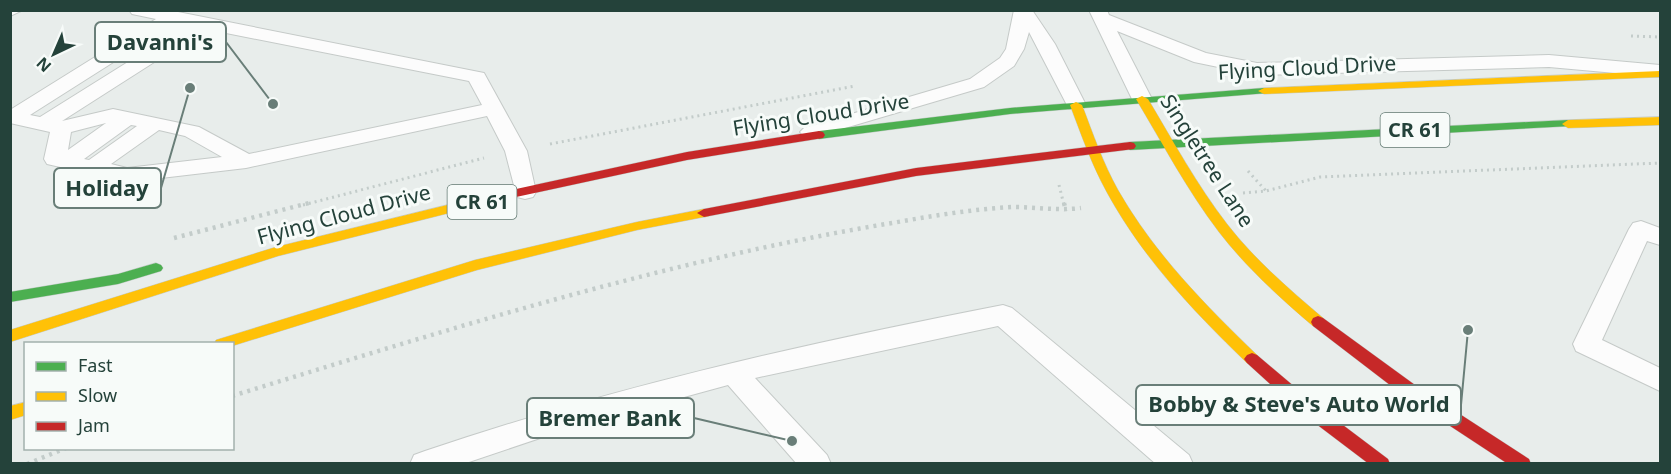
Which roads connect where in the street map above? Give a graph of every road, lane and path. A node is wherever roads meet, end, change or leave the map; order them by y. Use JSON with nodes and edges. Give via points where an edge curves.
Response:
{"nodes":[{"id":1,"x":138,"y":10,"type":"edge"},
{"id":2,"x":1023,"y":12,"type":"edge"},
{"id":3,"x":1100,"y":14,"type":"edge"},
{"id":4,"x":194,"y":22,"type":"junction"},
{"id":5,"x":1660,"y":73,"type":"edge"},
{"id":6,"x":1142,"y":99,"type":"junction"},
{"id":7,"x":1076,"y":105,"type":"junction"},
{"id":8,"x":493,"y":109,"type":"junction"},
{"id":9,"x":31,"y":121,"type":"edge"},
{"id":10,"x":1660,"y":121,"type":"edge"},
{"id":11,"x":148,"y":123,"type":"junction"},
{"id":12,"x":790,"y":139,"type":"junction"},
{"id":13,"x":1169,"y":144,"type":"junction"},
{"id":14,"x":1093,"y":149,"type":"junction"},
{"id":15,"x":246,"y":161,"type":"junction"},
{"id":16,"x":1660,"y":163,"type":"edge"},
{"id":17,"x":87,"y":166,"type":"junction"},
{"id":18,"x":525,"y":192,"type":"junction"},
{"id":19,"x":1200,"y":195,"type":"junction"},
{"id":20,"x":1117,"y":200,"type":"junction"},
{"id":21,"x":363,"y":229,"type":"junction"},
{"id":22,"x":305,"y":231,"type":"dead end"},
{"id":23,"x":1660,"y":237,"type":"edge"},
{"id":24,"x":172,"y":263,"type":"dead end"},
{"id":25,"x":10,"y":297,"type":"edge"},
{"id":26,"x":10,"y":336,"type":"edge"},
{"id":27,"x":227,"y":342,"type":"edge"},
{"id":28,"x":733,"y":372,"type":"junction"},
{"id":29,"x":1660,"y":380,"type":"edge"},
{"id":30,"x":234,"y":395,"type":"edge"},
{"id":31,"x":61,"y":450,"type":"edge"},
{"id":32,"x":433,"y":462,"type":"edge"},
{"id":33,"x":27,"y":464,"type":"edge"},
{"id":34,"x":816,"y":464,"type":"edge"},
{"id":35,"x":1178,"y":464,"type":"edge"},
{"id":36,"x":1382,"y":464,"type":"edge"},
{"id":37,"x":1523,"y":464,"type":"edge"}],
"edges":[{"from":1,"to":4,"type":"lane"},
{"from":2,"to":7,"type":"lane","via":[[1046,44]]},
{"from":2,"to":12,"type":"lane","via":[[1015,49],[1007,62],[977,82]]},
{"from":3,"to":5,"type":"lane","via":[[1201,58],[1257,69],[1549,61]]},
{"from":3,"to":6,"type":"lane"},
{"from":4,"to":8,"type":"lane","via":[[477,78]]},
{"from":4,"to":9,"type":"lane"},
{"from":4,"to":9,"type":"lane"},
{"from":5,"to":6,"type":"main road","name":"Flying Cloud Drive","number":"CR 61"},
{"from":6,"to":7,"type":"main road","name":"Flying Cloud Drive","number":"CR 61"},
{"from":6,"to":13,"type":"main road","name":"Singletree Lane"},
{"from":7,"to":12,"type":"main road","name":"Flying Cloud Drive","number":"CR 61","via":[[890,124]]},
{"from":7,"to":14,"type":"main road"},
{"from":8,"to":15,"type":"lane"},
{"from":8,"to":18,"type":"lane","via":[[516,151]]},
{"from":9,"to":11,"type":"lane","via":[[113,115]]},
{"from":9,"to":17,"type":"lane","via":[[55,159]]},
{"from":10,"to":13,"type":"main road","number":"CR 61"},
{"from":11,"to":15,"type":"lane","via":[[192,131]]},
{"from":11,"to":17,"type":"lane"},
{"from":11,"to":17,"type":"lane"},
{"from":12,"to":18,"type":"main road","name":"Flying Cloud Drive","number":"CR 61"},
{"from":13,"to":14,"type":"main road","number":"CR 61"},
{"from":13,"to":19,"type":"main road","name":"Singletree Lane"},
{"from":14,"to":20,"type":"main road"},
{"from":14,"to":27,"type":"main road","number":"CR 61","via":[[916,172],[637,226],[475,265]]},
{"from":15,"to":17,"type":"lane","via":[[127,175]]},
{"from":16,"to":19,"type":"path","via":[[1320,177],[1266,192]]},
{"from":18,"to":21,"type":"main road","name":"Flying Cloud Drive","number":"CR 61"},
{"from":19,"to":37,"type":"main road","name":"Singletree Lane","via":[[1236,244],[1330,334],[1414,395]]},
{"from":20,"to":30,"type":"path","via":[[1066,211],[1007,207],[853,230],[630,280]]},
{"from":20,"to":36,"type":"main road","via":[[1156,256],[1220,327],[1285,387]]},
{"from":21,"to":22,"type":"main road"},
{"from":21,"to":26,"type":"main road","name":"Flying Cloud Drive","number":"CR 61"},
{"from":23,"to":29,"type":"lane","via":[[1641,229],[1586,344]]},
{"from":24,"to":25,"type":"main road","via":[[118,279]]},
{"from":28,"to":32,"type":"lane","via":[[506,434]]},
{"from":28,"to":34,"type":"lane"},
{"from":28,"to":35,"type":"lane","via":[[858,342],[1003,315]]},
{"from":31,"to":33,"type":"path"}]}
